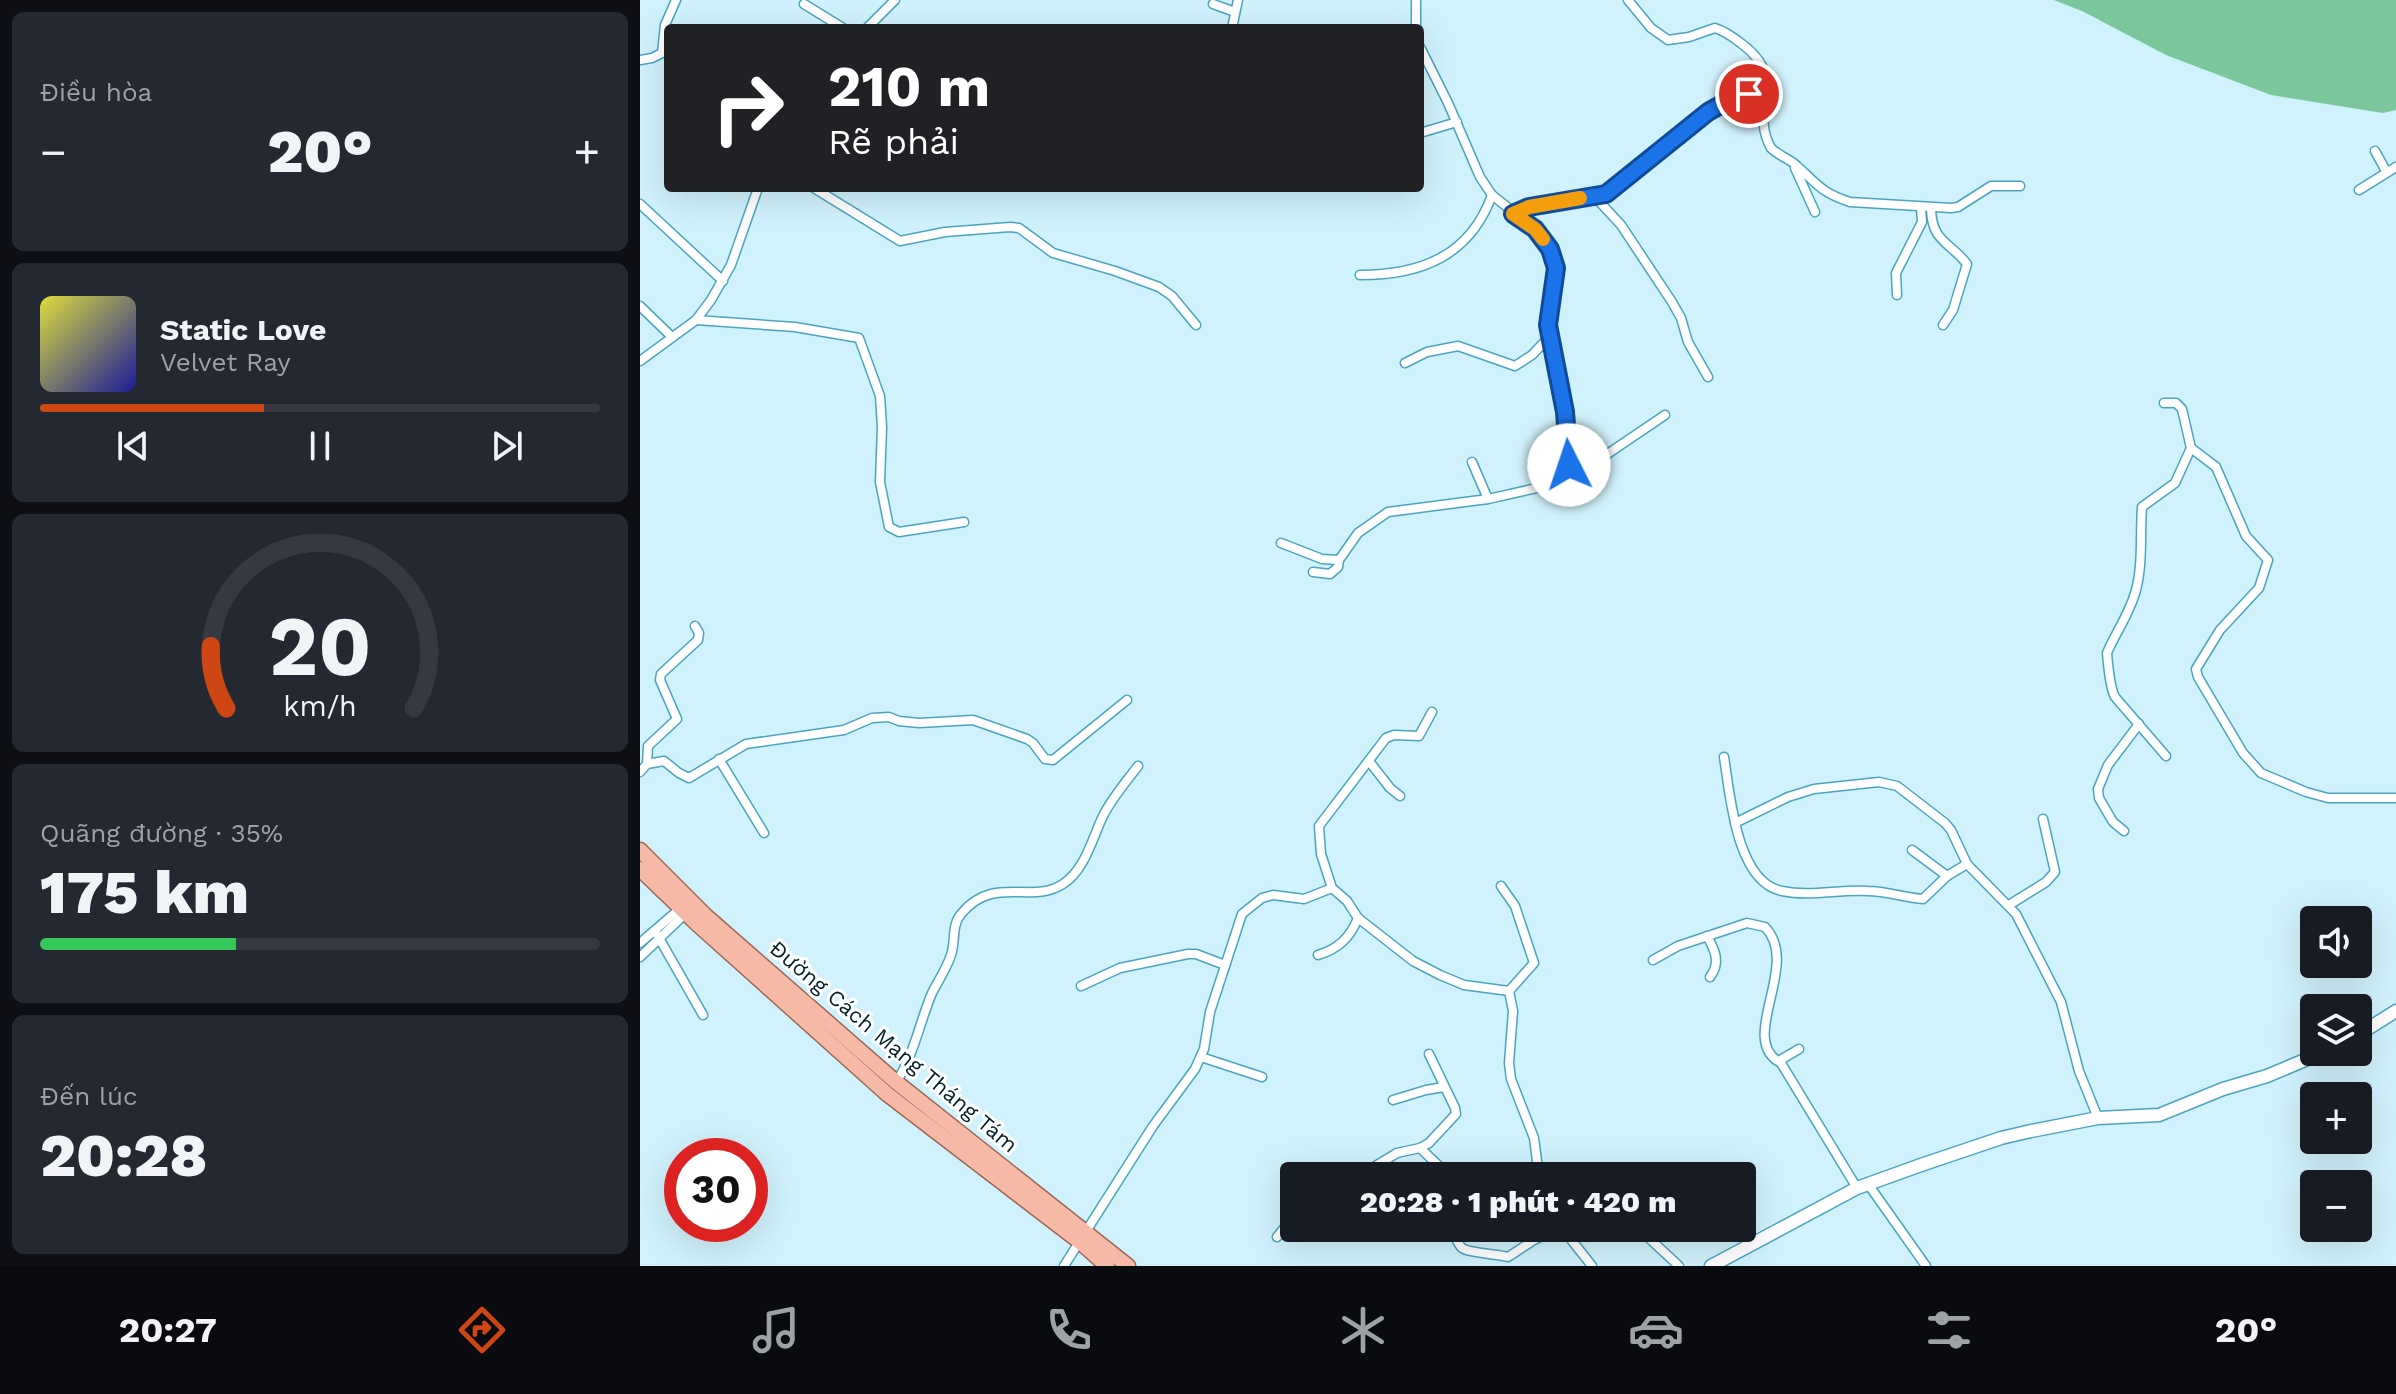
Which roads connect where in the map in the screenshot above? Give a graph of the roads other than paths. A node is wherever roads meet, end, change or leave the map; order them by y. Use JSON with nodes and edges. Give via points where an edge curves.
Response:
{"nodes":[{"id":1,"x":676,"y":0,"type":"edge"},
{"id":2,"x":895,"y":0,"type":"edge"},
{"id":3,"x":1238,"y":0,"type":"edge"},
{"id":4,"x":1416,"y":0,"type":"edge"},
{"id":5,"x":1628,"y":0,"type":"edge"},
{"id":6,"x":804,"y":4,"type":"dead end"},
{"id":7,"x":1213,"y":4,"type":"dead end"},
{"id":8,"x":1235,"y":12,"type":"junction"},
{"id":9,"x":665,"y":24,"type":"edge"},
{"id":10,"x":836,"y":24,"type":"edge"},
{"id":11,"x":871,"y":24,"type":"edge"},
{"id":12,"x":1233,"y":24,"type":"edge"},
{"id":13,"x":1416,"y":24,"type":"edge"},
{"id":14,"x":664,"y":34,"type":"edge"},
{"id":15,"x":1424,"y":55,"type":"edge"},
{"id":16,"x":640,"y":60,"type":"edge"},
{"id":17,"x":1766,"y":95,"type":"junction"},
{"id":18,"x":1457,"y":122,"type":"junction"},
{"id":19,"x":1424,"y":132,"type":"edge"},
{"id":20,"x":2375,"y":151,"type":"dead end"},
{"id":21,"x":1795,"y":163,"type":"junction"},
{"id":22,"x":2396,"y":167,"type":"edge"},
{"id":23,"x":2386,"y":171,"type":"junction"},
{"id":24,"x":2020,"y":186,"type":"dead end"},
{"id":25,"x":2359,"y":190,"type":"dead end"},
{"id":26,"x":757,"y":192,"type":"edge"},
{"id":27,"x":820,"y":192,"type":"edge"},
{"id":28,"x":1492,"y":195,"type":"junction"},
{"id":29,"x":1596,"y":198,"type":"junction"},
{"id":30,"x":640,"y":204,"type":"edge"},
{"id":31,"x":1921,"y":208,"type":"junction"},
{"id":32,"x":1931,"y":209,"type":"junction"},
{"id":33,"x":1815,"y":212,"type":"dead end"},
{"id":34,"x":1513,"y":214,"type":"junction"},
{"id":35,"x":1360,"y":275,"type":"dead end"},
{"id":36,"x":723,"y":281,"type":"junction"},
{"id":37,"x":1897,"y":295,"type":"dead end"},
{"id":38,"x":640,"y":306,"type":"edge"},
{"id":39,"x":696,"y":320,"type":"junction"},
{"id":40,"x":1196,"y":325,"type":"dead end"},
{"id":41,"x":1943,"y":325,"type":"dead end"},
{"id":42,"x":1550,"y":336,"type":"junction"},
{"id":43,"x":672,"y":337,"type":"junction"},
{"id":44,"x":640,"y":361,"type":"edge"},
{"id":45,"x":1405,"y":363,"type":"dead end"},
{"id":46,"x":1708,"y":377,"type":"dead end"},
{"id":47,"x":2164,"y":403,"type":"dead end"},
{"id":48,"x":1665,"y":415,"type":"dead end"},
{"id":49,"x":2191,"y":448,"type":"junction"},
{"id":50,"x":1472,"y":462,"type":"dead end"},
{"id":51,"x":1570,"y":477,"type":"junction"},
{"id":52,"x":1488,"y":499,"type":"junction"},
{"id":53,"x":964,"y":522,"type":"dead end"},
{"id":54,"x":1281,"y":543,"type":"dead end"},
{"id":55,"x":1339,"y":560,"type":"junction"},
{"id":56,"x":1313,"y":572,"type":"dead end"},
{"id":57,"x":695,"y":626,"type":"dead end"},
{"id":58,"x":1127,"y":700,"type":"dead end"},
{"id":59,"x":1432,"y":712,"type":"dead end"},
{"id":60,"x":2139,"y":724,"type":"junction"},
{"id":61,"x":2166,"y":756,"type":"dead end"},
{"id":62,"x":1724,"y":757,"type":"dead end"},
{"id":63,"x":719,"y":759,"type":"junction"},
{"id":64,"x":1369,"y":761,"type":"junction"},
{"id":65,"x":647,"y":764,"type":"junction"},
{"id":66,"x":1138,"y":766,"type":"dead end"},
{"id":67,"x":640,"y":772,"type":"edge"},
{"id":68,"x":1400,"y":796,"type":"dead end"},
{"id":69,"x":2396,"y":798,"type":"edge"},
{"id":70,"x":2043,"y":819,"type":"dead end"},
{"id":71,"x":1735,"y":823,"type":"junction"},
{"id":72,"x":2124,"y":831,"type":"dead end"},
{"id":73,"x":764,"y":833,"type":"dead end"},
{"id":74,"x":640,"y":850,"type":"edge"},
{"id":75,"x":1912,"y":850,"type":"dead end"},
{"id":76,"x":1967,"y":864,"type":"junction"},
{"id":77,"x":640,"y":869,"type":"edge"},
{"id":78,"x":1947,"y":876,"type":"junction"},
{"id":79,"x":1501,"y":886,"type":"dead end"},
{"id":80,"x":1332,"y":888,"type":"junction"},
{"id":81,"x":2009,"y":905,"type":"junction"},
{"id":82,"x":687,"y":906,"type":"junction"},
{"id":83,"x":1358,"y":918,"type":"junction"},
{"id":84,"x":1707,"y":936,"type":"junction"},
{"id":85,"x":657,"y":938,"type":"junction"},
{"id":86,"x":640,"y":943,"type":"edge"},
{"id":87,"x":1318,"y":955,"type":"dead end"},
{"id":88,"x":640,"y":957,"type":"edge"},
{"id":89,"x":1653,"y":960,"type":"dead end"},
{"id":90,"x":1225,"y":965,"type":"junction"},
{"id":91,"x":1710,"y":977,"type":"dead end"},
{"id":92,"x":1081,"y":986,"type":"dead end"},
{"id":93,"x":1509,"y":991,"type":"junction"},
{"id":94,"x":2396,"y":1011,"type":"edge"},
{"id":95,"x":703,"y":1015,"type":"dead end"},
{"id":96,"x":2372,"y":1026,"type":"edge"},
{"id":97,"x":1799,"y":1049,"type":"dead end"},
{"id":98,"x":1429,"y":1054,"type":"dead end"},
{"id":99,"x":1201,"y":1057,"type":"junction"},
{"id":100,"x":2300,"y":1062,"type":"edge"},
{"id":101,"x":1781,"y":1063,"type":"junction"},
{"id":102,"x":1262,"y":1077,"type":"dead end"},
{"id":103,"x":1444,"y":1087,"type":"junction"},
{"id":104,"x":892,"y":1088,"type":"junction"},
{"id":105,"x":1393,"y":1100,"type":"dead end"},
{"id":106,"x":2098,"y":1118,"type":"junction"},
{"id":107,"x":1420,"y":1148,"type":"junction"},
{"id":108,"x":1382,"y":1162,"type":"edge"},
{"id":109,"x":1436,"y":1162,"type":"edge"},
{"id":110,"x":1537,"y":1162,"type":"edge"},
{"id":111,"x":1862,"y":1186,"type":"junction"},
{"id":112,"x":1280,"y":1233,"type":"edge"},
{"id":113,"x":1083,"y":1236,"type":"junction"},
{"id":114,"x":1277,"y":1237,"type":"dead end"},
{"id":115,"x":1458,"y":1242,"type":"edge"},
{"id":116,"x":1530,"y":1242,"type":"edge"},
{"id":117,"x":1572,"y":1242,"type":"edge"},
{"id":118,"x":1653,"y":1242,"type":"edge"},
{"id":119,"x":1064,"y":1266,"type":"edge"},
{"id":120,"x":1107,"y":1266,"type":"edge"},
{"id":121,"x":1128,"y":1266,"type":"edge"},
{"id":122,"x":1592,"y":1266,"type":"edge"},
{"id":123,"x":1679,"y":1266,"type":"edge"},
{"id":124,"x":1711,"y":1266,"type":"edge"},
{"id":125,"x":1926,"y":1266,"type":"edge"}],
"edges":[{"from":1,"to":9,"type":"street"},
{"from":2,"to":11,"type":"street"},
{"from":3,"to":8,"type":"street"},
{"from":4,"to":13,"type":"street"},
{"from":5,"to":17,"type":"street","via":[[1668,40],[1715,28],[1730,34],[1761,60]]},
{"from":6,"to":10,"type":"street"},
{"from":7,"to":8,"type":"street"},
{"from":8,"to":12,"type":"street"},
{"from":14,"to":16,"type":"street","via":[[662,53]]},
{"from":15,"to":18,"type":"street"},
{"from":17,"to":21,"type":"street","via":[[1767,140],[1776,154]]},
{"from":17,"to":29,"type":"street","via":[[1739,96],[1718,105]]},
{"from":18,"to":19,"type":"street"},
{"from":18,"to":28,"type":"street"},
{"from":20,"to":23,"type":"street"},
{"from":21,"to":31,"type":"street","via":[[1817,187],[1838,198]]},
{"from":21,"to":33,"type":"street"},
{"from":22,"to":23,"type":"street"},
{"from":23,"to":25,"type":"street"},
{"from":24,"to":32,"type":"street","via":[[1991,186],[1958,207]]},
{"from":26,"to":36,"type":"street"},
{"from":27,"to":40,"type":"street","via":[[900,241],[945,232],[1019,228],[1053,253],[1159,287]]},
{"from":28,"to":34,"type":"street"},
{"from":28,"to":35,"type":"street","via":[[1475,228],[1434,263]]},
{"from":29,"to":34,"type":"street","via":[[1568,199]]},
{"from":29,"to":46,"type":"street","via":[[1621,225],[1677,310]]},
{"from":30,"to":36,"type":"street"},
{"from":31,"to":32,"type":"street"},
{"from":31,"to":37,"type":"street","via":[[1922,222],[1896,273]]},
{"from":32,"to":41,"type":"street","via":[[1938,235],[1967,264]]},
{"from":34,"to":42,"type":"street","via":[[1535,229],[1554,258]]},
{"from":36,"to":39,"type":"street"},
{"from":38,"to":43,"type":"street"},
{"from":39,"to":43,"type":"street"},
{"from":39,"to":53,"type":"street","via":[[859,338],[880,396],[880,482],[889,527],[899,532]]},
{"from":42,"to":45,"type":"street","via":[[1515,366],[1458,346]]},
{"from":42,"to":51,"type":"street","via":[[1565,412]]},
{"from":43,"to":44,"type":"street"},
{"from":47,"to":49,"type":"street","via":[[2182,409]]},
{"from":48,"to":51,"type":"street"},
{"from":49,"to":60,"type":"street","via":[[2175,483],[2142,507],[2136,590],[2107,653],[2111,690]]},
{"from":49,"to":69,"type":"street","via":[[2216,467],[2246,536],[2268,560],[2259,588],[2220,630],[2196,669],[2198,677],[2243,753],[2261,773],[2328,798]]},
{"from":50,"to":52,"type":"street"},
{"from":51,"to":52,"type":"street"},
{"from":52,"to":55,"type":"street","via":[[1388,512],[1366,525]]},
{"from":54,"to":55,"type":"street"},
{"from":55,"to":56,"type":"street","via":[[1330,574]]},
{"from":57,"to":65,"type":"street","via":[[698,640],[661,674],[677,719],[648,746]]},
{"from":58,"to":63,"type":"street","via":[[1053,760],[1045,759],[1027,739],[982,722],[919,723],[889,717],[844,730],[746,744]]},
{"from":59,"to":64,"type":"street","via":[[1421,734],[1390,736]]},
{"from":60,"to":61,"type":"street"},
{"from":60,"to":72,"type":"street","via":[[2108,765],[2098,789],[2113,822]]},
{"from":62,"to":71,"type":"street"},
{"from":63,"to":65,"type":"street","via":[[689,778],[664,761]]},
{"from":63,"to":73,"type":"street"},
{"from":64,"to":68,"type":"street"},
{"from":64,"to":80,"type":"street","via":[[1319,826]]},
{"from":65,"to":67,"type":"street"},
{"from":66,"to":104,"type":"street","via":[[1104,815],[1091,848],[1062,885],[984,895],[958,917],[951,956],[908,1065]]},
{"from":70,"to":81,"type":"street","via":[[2055,872]]},
{"from":71,"to":76,"type":"street","via":[[1814,789],[1888,783],[1945,823]]},
{"from":71,"to":78,"type":"street","via":[[1748,860],[1764,882],[1779,891],[1866,890],[1923,899]]},
{"from":74,"to":82,"type":"main road","name":"Đường Cách Mạng Tháng Tám"},
{"from":75,"to":78,"type":"street"},
{"from":76,"to":78,"type":"street"},
{"from":76,"to":81,"type":"street"},
{"from":77,"to":82,"type":"main road","name":"Đường Cách Mạng Tháng Tám"},
{"from":79,"to":93,"type":"street","via":[[1515,906],[1534,963]]},
{"from":80,"to":83,"type":"street"},
{"from":80,"to":90,"type":"street","via":[[1304,899],[1273,895],[1251,905],[1242,914]]},
{"from":81,"to":106,"type":"street","via":[[2061,1002]]},
{"from":82,"to":85,"type":"street"},
{"from":82,"to":104,"type":"main road","name":"Đường Cách Mạng Tháng Tám"},
{"from":83,"to":87,"type":"street","via":[[1342,943]]},
{"from":83,"to":93,"type":"street","via":[[1440,975],[1474,987]]},
{"from":84,"to":89,"type":"street"},
{"from":84,"to":91,"type":"street","via":[[1717,965]]},
{"from":84,"to":101,"type":"street","via":[[1747,923],[1770,932],[1777,948],[1776,979],[1764,1039]]},
{"from":85,"to":86,"type":"street"},
{"from":85,"to":88,"type":"street"},
{"from":85,"to":95,"type":"street"},
{"from":90,"to":92,"type":"street","via":[[1188,954],[1120,968]]},
{"from":90,"to":99,"type":"street"},
{"from":93,"to":110,"type":"street","via":[[1511,1079],[1534,1138]]},
{"from":94,"to":96,"type":"main road"},
{"from":97,"to":101,"type":"street"},
{"from":98,"to":103,"type":"street"},
{"from":99,"to":102,"type":"street"},
{"from":99,"to":113,"type":"street"},
{"from":100,"to":106,"type":"main road","via":[[2170,1112]]},
{"from":101,"to":111,"type":"street"},
{"from":103,"to":105,"type":"street"},
{"from":103,"to":107,"type":"street","via":[[1456,1114]]},
{"from":104,"to":113,"type":"main road","name":"Đường Cách Mạng Tháng Tám"},
{"from":106,"to":111,"type":"main road","via":[[2001,1138]]},
{"from":107,"to":108,"type":"street"},
{"from":107,"to":109,"type":"street"},
{"from":111,"to":124,"type":"main road"},
{"from":111,"to":125,"type":"street"},
{"from":112,"to":114,"type":"street"},
{"from":113,"to":119,"type":"street"},
{"from":113,"to":120,"type":"main road","name":"Đường Cách Mạng Tháng Tám"},
{"from":113,"to":121,"type":"main road","name":"Đường Cách Mạng Tháng Tám"},
{"from":115,"to":116,"type":"street","via":[[1466,1251],[1508,1257]]},
{"from":117,"to":122,"type":"street"},
{"from":118,"to":123,"type":"street"}]}
